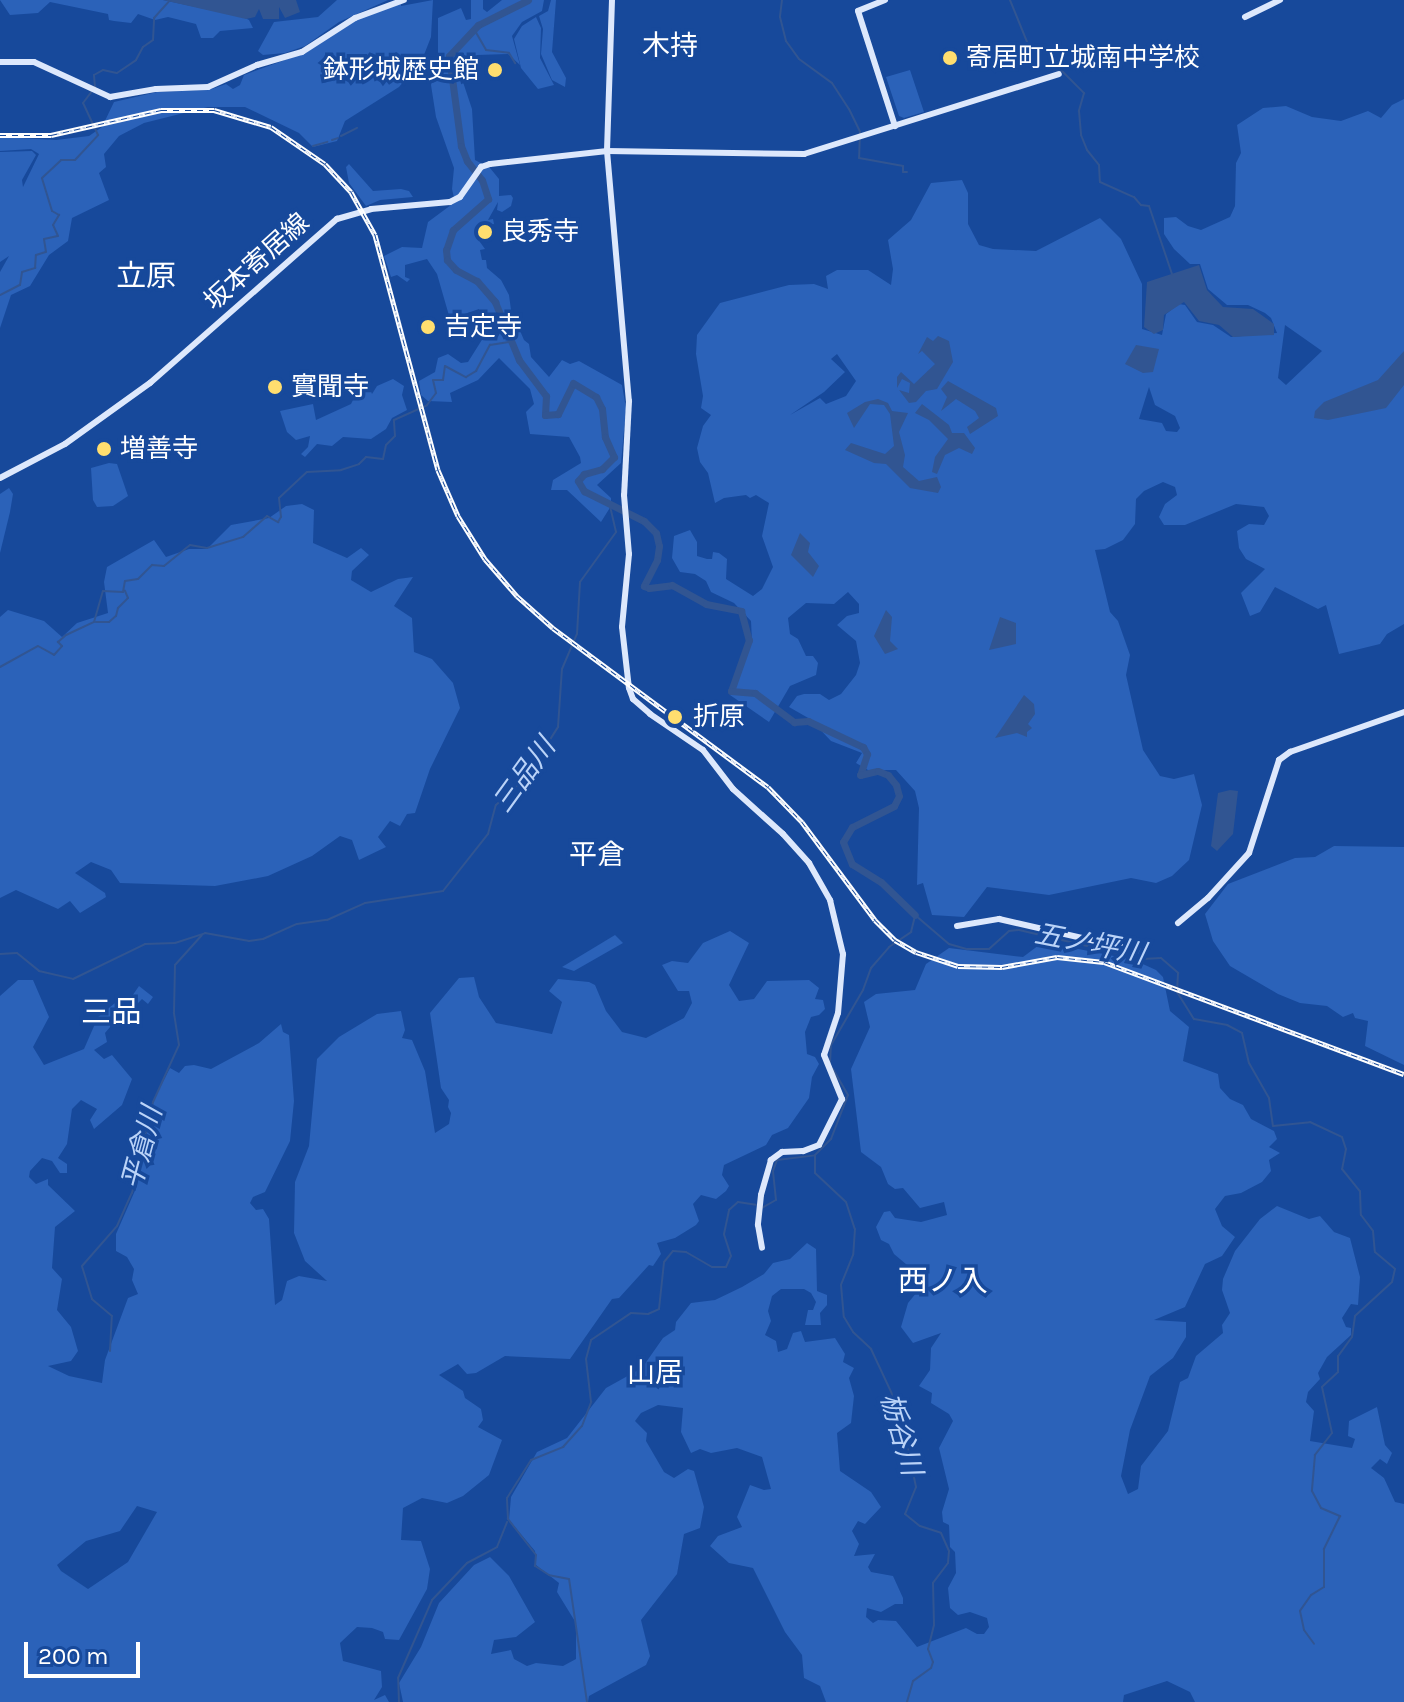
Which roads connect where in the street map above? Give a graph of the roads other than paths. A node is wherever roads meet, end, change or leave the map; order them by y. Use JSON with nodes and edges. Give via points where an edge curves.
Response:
{"nodes":[{"id":1,"x":404,"y":0,"type":"edge"},
{"id":2,"x":612,"y":0,"type":"edge"},
{"id":3,"x":885,"y":0,"type":"edge"},
{"id":4,"x":1280,"y":0,"type":"edge"},
{"id":5,"x":1245,"y":17,"type":"dead end"},
{"id":6,"x":0,"y":62,"type":"edge"},
{"id":7,"x":1059,"y":74,"type":"dead end"},
{"id":8,"x":895,"y":126,"type":"junction"},
{"id":9,"x":607,"y":151,"type":"junction"},
{"id":10,"x":0,"y":478,"type":"edge"},
{"id":11,"x":1404,"y":712,"type":"edge"},
{"id":12,"x":1178,"y":923,"type":"dead end"},
{"id":13,"x":957,"y":926,"type":"dead end"},
{"id":14,"x":1143,"y":952,"type":"dead end"},
{"id":15,"x":762,"y":1248,"type":"dead end"}],
"edges":[{"from":1,"to":6,"type":"street","via":[[355,18],[302,52],[217,84],[122,97],[94,92],[34,62]]},
{"from":2,"to":9,"type":"street"},
{"from":3,"to":8,"type":"street","via":[[858,11]]},
{"from":4,"to":5,"type":"street"},
{"from":7,"to":8,"type":"street","name":"坂本寄居線"},
{"from":8,"to":9,"type":"street","name":"坂本寄居線","via":[[796,155]]},
{"from":9,"to":10,"type":"street","name":"坂本寄居線","via":[[481,167],[450,202],[371,209],[332,221],[150,383],[65,444]]},
{"from":9,"to":15,"type":"street","via":[[629,401],[624,503],[629,554],[622,627],[631,696],[703,750],[733,789],[809,863],[825,888],[841,941],[838,1013],[824,1055],[843,1095],[819,1145],[782,1152],[771,1160],[761,1195]]},
{"from":11,"to":12,"type":"street","via":[[1279,760],[1249,853]]},
{"from":13,"to":14,"type":"street","via":[[999,919]]}]}
